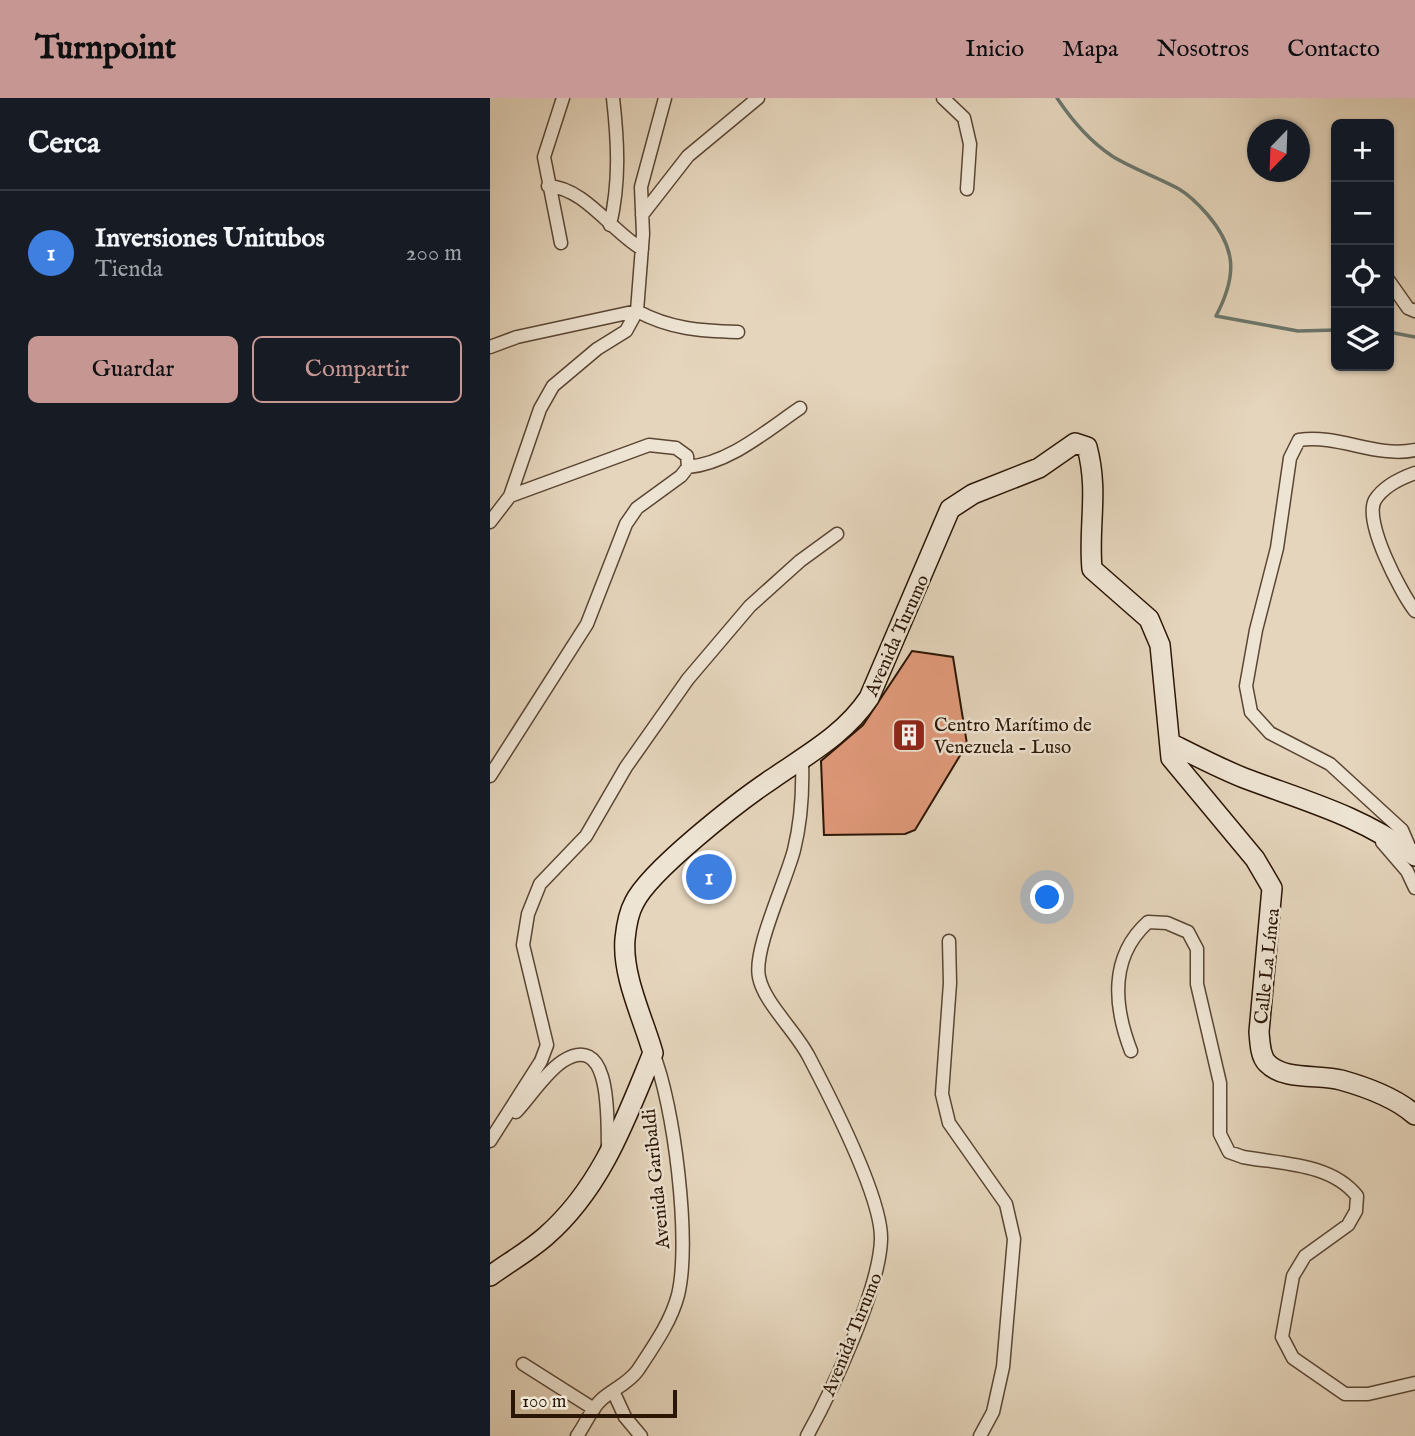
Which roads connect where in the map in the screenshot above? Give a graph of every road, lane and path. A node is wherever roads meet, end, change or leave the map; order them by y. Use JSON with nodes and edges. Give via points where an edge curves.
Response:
{"nodes":[{"id":1,"x":563,"y":98,"type":"edge"},
{"id":2,"x":613,"y":98,"type":"edge"},
{"id":3,"x":665,"y":98,"type":"edge"},
{"id":4,"x":758,"y":98,"type":"edge"},
{"id":5,"x":943,"y":98,"type":"edge"},
{"id":6,"x":548,"y":186,"type":"junction"},
{"id":7,"x":967,"y":189,"type":"dead end"},
{"id":8,"x":642,"y":215,"type":"junction"},
{"id":9,"x":610,"y":225,"type":"junction"},
{"id":10,"x":561,"y":243,"type":"dead end"},
{"id":11,"x":642,"y":249,"type":"junction"},
{"id":12,"x":1394,"y":288,"type":"edge"},
{"id":13,"x":637,"y":311,"type":"junction"},
{"id":14,"x":1415,"y":311,"type":"edge"},
{"id":15,"x":738,"y":332,"type":"dead end"},
{"id":16,"x":490,"y":347,"type":"edge"},
{"id":17,"x":800,"y":408,"type":"dead end"},
{"id":18,"x":1415,"y":450,"type":"edge"},
{"id":19,"x":688,"y":467,"type":"junction"},
{"id":20,"x":1415,"y":473,"type":"edge"},
{"id":21,"x":510,"y":496,"type":"junction"},
{"id":22,"x":490,"y":522,"type":"edge"},
{"id":23,"x":837,"y":534,"type":"dead end"},
{"id":24,"x":1415,"y":611,"type":"edge"},
{"id":25,"x":1170,"y":743,"type":"junction"},
{"id":26,"x":802,"y":761,"type":"junction"},
{"id":27,"x":490,"y":776,"type":"edge"},
{"id":28,"x":1355,"y":819,"type":"junction"},
{"id":29,"x":1414,"y":856,"type":"edge"},
{"id":30,"x":1415,"y":888,"type":"edge"},
{"id":31,"x":949,"y":941,"type":"dead end"},
{"id":32,"x":1131,"y":1051,"type":"dead end"},
{"id":33,"x":653,"y":1053,"type":"junction"},
{"id":34,"x":1415,"y":1115,"type":"edge"},
{"id":35,"x":491,"y":1140,"type":"edge"},
{"id":36,"x":609,"y":1156,"type":"junction"},
{"id":37,"x":490,"y":1276,"type":"edge"},
{"id":38,"x":523,"y":1364,"type":"dead end"},
{"id":39,"x":1415,"y":1383,"type":"edge"},
{"id":40,"x":613,"y":1391,"type":"junction"},
{"id":41,"x":594,"y":1409,"type":"junction"},
{"id":42,"x":578,"y":1436,"type":"edge"},
{"id":43,"x":641,"y":1436,"type":"edge"},
{"id":44,"x":807,"y":1436,"type":"edge"},
{"id":45,"x":981,"y":1436,"type":"edge"}],
"edges":[{"from":1,"to":6,"type":"street","via":[[544,157]]},
{"from":2,"to":9,"type":"street","via":[[619,155]]},
{"from":3,"to":8,"type":"street","via":[[641,187]]},
{"from":4,"to":8,"type":"street","via":[[688,156]]},
{"from":5,"to":7,"type":"street","via":[[964,118],[970,144]]},
{"from":6,"to":9,"type":"street","via":[[563,187]]},
{"from":6,"to":10,"type":"street"},
{"from":8,"to":11,"type":"street"},
{"from":9,"to":11,"type":"street"},
{"from":11,"to":13,"type":"street"},
{"from":12,"to":14,"type":"street"},
{"from":13,"to":15,"type":"street","via":[[688,330]]},
{"from":13,"to":16,"type":"street"},
{"from":13,"to":21,"type":"street","via":[[625,331],[554,386],[540,409]]},
{"from":17,"to":19,"type":"street","via":[[733,453]]},
{"from":18,"to":29,"type":"street","via":[[1366,450],[1330,438],[1298,440],[1290,458],[1278,548],[1246,685],[1251,712],[1270,733],[1330,764],[1402,830]]},
{"from":19,"to":21,"type":"street","via":[[687,456],[676,448],[649,446]]},
{"from":19,"to":27,"type":"street","via":[[637,508],[626,524],[587,624]]},
{"from":20,"to":24,"type":"street","via":[[1397,480],[1375,500],[1372,512],[1374,531]]},
{"from":21,"to":22,"type":"street"},
{"from":23,"to":35,"type":"street","via":[[750,606],[688,679],[626,767],[586,836],[540,884],[528,914],[523,946],[547,1045]]},
{"from":25,"to":26,"type":"street","name":"Avenida Turumo","via":[[1160,645],[1149,619],[1092,569],[1094,475],[1087,447],[1076,443],[1039,468],[973,494],[950,509],[869,698],[853,722]]},
{"from":25,"to":28,"type":"street","via":[[1241,777]]},
{"from":25,"to":34,"type":"street","name":"Calle La Línea","via":[[1178,770],[1255,859],[1272,888],[1259,1032],[1267,1063],[1281,1071],[1340,1079],[1403,1104]]},
{"from":26,"to":33,"type":"street","via":[[709,829],[653,877],[633,904],[625,940],[631,979]]},
{"from":26,"to":44,"type":"street","name":"Avenida Turumo","via":[[794,849],[758,975],[765,996],[798,1035],[829,1094],[876,1205],[881,1237],[878,1267],[840,1369]]},
{"from":28,"to":29,"type":"street"},
{"from":28,"to":30,"type":"street","via":[[1390,849]]},
{"from":31,"to":45,"type":"street","via":[[944,1104],[949,1124],[1006,1204],[1014,1239],[1003,1367],[993,1412]]},
{"from":32,"to":39,"type":"street","via":[[1116,995],[1121,967],[1134,935],[1148,922],[1167,923],[1188,932],[1197,948],[1197,984],[1220,1083],[1220,1134],[1229,1152],[1329,1172],[1357,1196],[1356,1212],[1348,1225],[1304,1256],[1293,1276],[1282,1337],[1293,1358],[1345,1394],[1368,1394]]},
{"from":33,"to":36,"type":"street"},
{"from":33,"to":40,"type":"street","name":"Avenida Garibaldi","via":[[664,1080],[684,1241],[678,1295],[635,1374]]},
{"from":35,"to":36,"type":"street","via":[[562,1061],[589,1056],[599,1065],[605,1090]]},
{"from":36,"to":37,"type":"street","via":[[578,1203],[546,1236]]},
{"from":38,"to":41,"type":"street"},
{"from":40,"to":41,"type":"street","name":"Avenida Garibaldi"},
{"from":40,"to":43,"type":"street","via":[[625,1417]]},
{"from":41,"to":42,"type":"street","name":"Avenida Garibaldi"}]}
